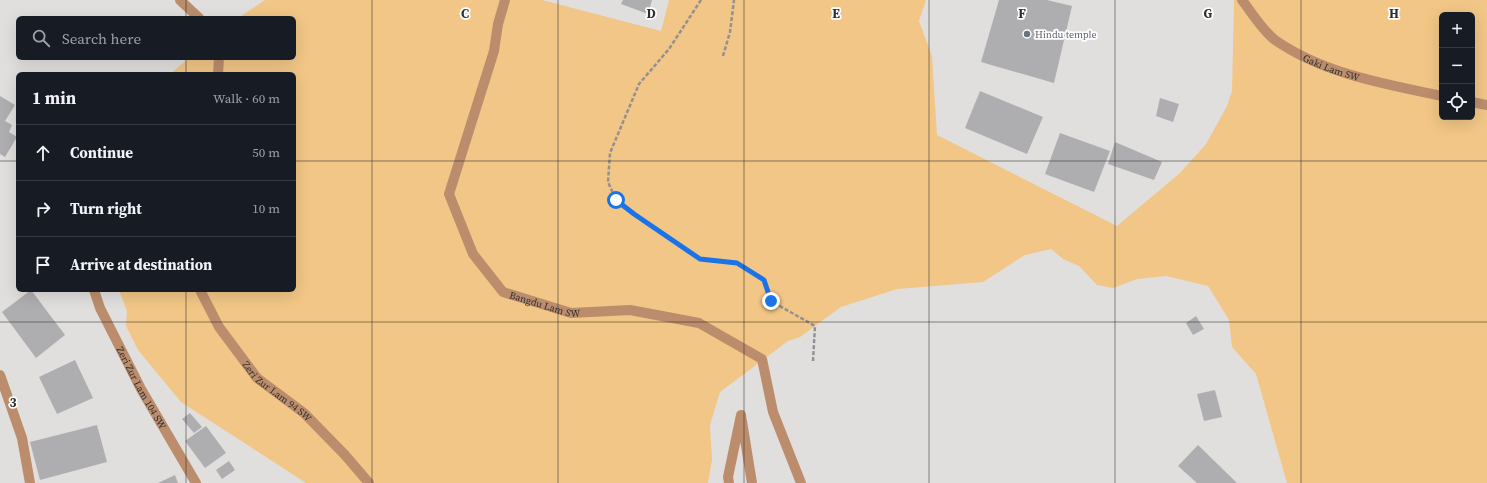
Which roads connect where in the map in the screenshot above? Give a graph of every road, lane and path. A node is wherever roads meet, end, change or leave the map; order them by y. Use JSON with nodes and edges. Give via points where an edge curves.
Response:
{"nodes":[{"id":1,"x":180,"y":0,"type":"edge"},
{"id":2,"x":505,"y":0,"type":"edge"},
{"id":3,"x":700,"y":0,"type":"edge"},
{"id":4,"x":734,"y":0,"type":"edge"},
{"id":5,"x":1242,"y":0,"type":"edge"},
{"id":6,"x":197,"y":16,"type":"edge"},
{"id":7,"x":723,"y":56,"type":"dead end"},
{"id":8,"x":219,"y":60,"type":"edge"},
{"id":9,"x":218,"y":72,"type":"edge"},
{"id":10,"x":1439,"y":95,"type":"edge"},
{"id":11,"x":1475,"y":103,"type":"edge"},
{"id":12,"x":1487,"y":105,"type":"edge"},
{"id":13,"x":95,"y":292,"type":"edge"},
{"id":14,"x":201,"y":292,"type":"edge"},
{"id":15,"x":813,"y":361,"type":"dead end"},
{"id":16,"x":0,"y":375,"type":"edge"},
{"id":17,"x":30,"y":483,"type":"edge"},
{"id":18,"x":196,"y":483,"type":"edge"},
{"id":19,"x":369,"y":483,"type":"edge"},
{"id":20,"x":729,"y":483,"type":"edge"},
{"id":21,"x":752,"y":483,"type":"edge"},
{"id":22,"x":801,"y":483,"type":"edge"}],
"edges":[{"from":1,"to":6,"type":"street"},
{"from":2,"to":22,"type":"street","name":"Bangdu Lam SW","via":[[494,51],[449,194],[473,254],[503,292],[570,313],[630,310],[699,324],[762,359],[773,412]]},
{"from":3,"to":15,"type":"path","via":[[669,49],[639,84],[610,153],[608,182],[616,200],[700,259],[737,263],[764,280],[771,301],[815,326]]},
{"from":4,"to":7,"type":"path","via":[[730,32]]},
{"from":5,"to":10,"type":"street","name":"Gaki Lam SW","via":[[1275,39],[1298,53],[1334,70]]},
{"from":8,"to":9,"type":"street"},
{"from":11,"to":12,"type":"street"},
{"from":13,"to":18,"type":"street","name":"Zeri Zur Lam 104 SW","via":[[100,308],[141,389]]},
{"from":14,"to":19,"type":"street","name":"Zeri Zur Lam 94 SW","via":[[219,328],[257,378],[304,414]]},
{"from":16,"to":17,"type":"street","via":[[22,438]]},
{"from":20,"to":21,"type":"street","via":[[728,477],[741,415]]}]}
